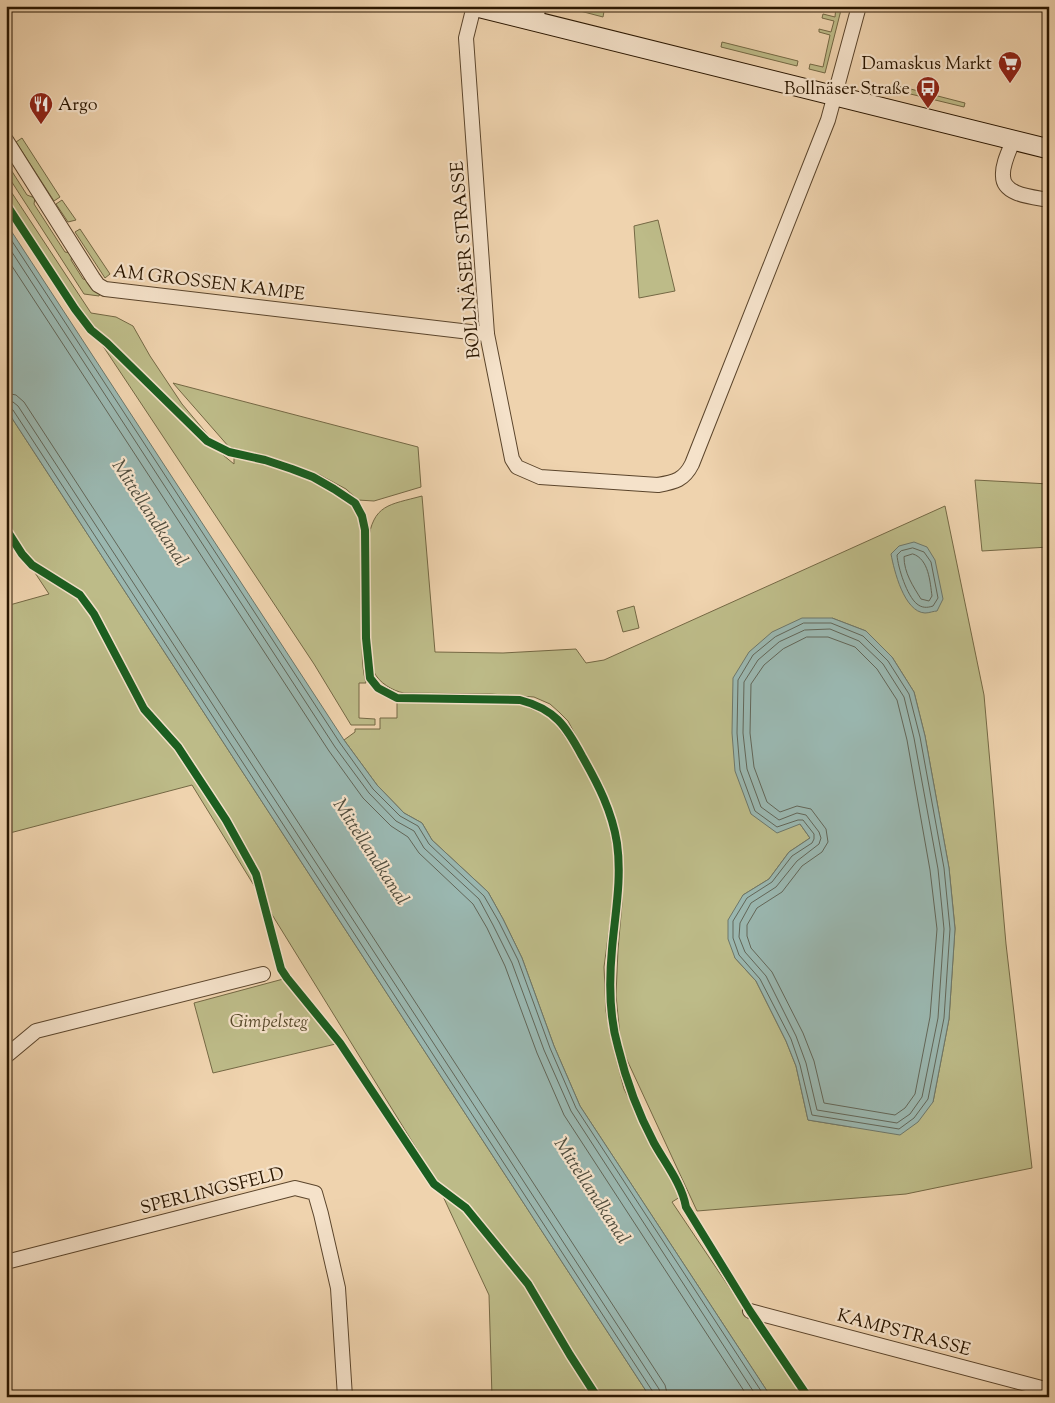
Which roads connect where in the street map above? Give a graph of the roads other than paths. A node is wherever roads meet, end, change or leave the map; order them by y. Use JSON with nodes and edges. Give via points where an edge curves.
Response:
{"nodes":[{"id":1,"x":474,"y":6,"type":"edge"},
{"id":2,"x":859,"y":6,"type":"edge"},
{"id":3,"x":537,"y":14,"type":"edge"},
{"id":4,"x":835,"y":97,"type":"junction"},
{"id":5,"x":6,"y":140,"type":"edge"},
{"id":6,"x":1013,"y":141,"type":"junction"},
{"id":7,"x":1049,"y":149,"type":"edge"},
{"id":8,"x":1049,"y":200,"type":"edge"},
{"id":9,"x":487,"y":334,"type":"junction"},
{"id":10,"x":263,"y":974,"type":"dead end"},
{"id":11,"x":6,"y":1056,"type":"edge"},
{"id":12,"x":6,"y":1262,"type":"edge"},
{"id":13,"x":750,"y":1311,"type":"dead end"},
{"id":14,"x":1049,"y":1390,"type":"edge"},
{"id":15,"x":345,"y":1397,"type":"edge"}],
"edges":[{"from":1,"to":3,"type":"street"},
{"from":1,"to":9,"type":"street","name":"BOLLNÄSER STRASSE","via":[[466,38]]},
{"from":2,"to":4,"type":"street"},
{"from":3,"to":4,"type":"street"},
{"from":4,"to":6,"type":"street"},
{"from":4,"to":9,"type":"street","name":"BOLLNÄSER STRASSE","via":[[687,474],[674,482],[658,485],[540,477],[517,467],[512,459]]},
{"from":5,"to":9,"type":"street","name":"AM GROSSEN KAMPE","via":[[93,278],[105,289]]},
{"from":6,"to":7,"type":"street"},
{"from":6,"to":8,"type":"street","via":[[1002,176],[1008,188]]},
{"from":10,"to":11,"type":"street","via":[[36,1031]]},
{"from":12,"to":15,"type":"street","name":"SPERLINGSFELD","via":[[295,1188],[315,1193],[338,1288]]},
{"from":13,"to":14,"type":"street","name":"KAMPSTRASSE"}]}
